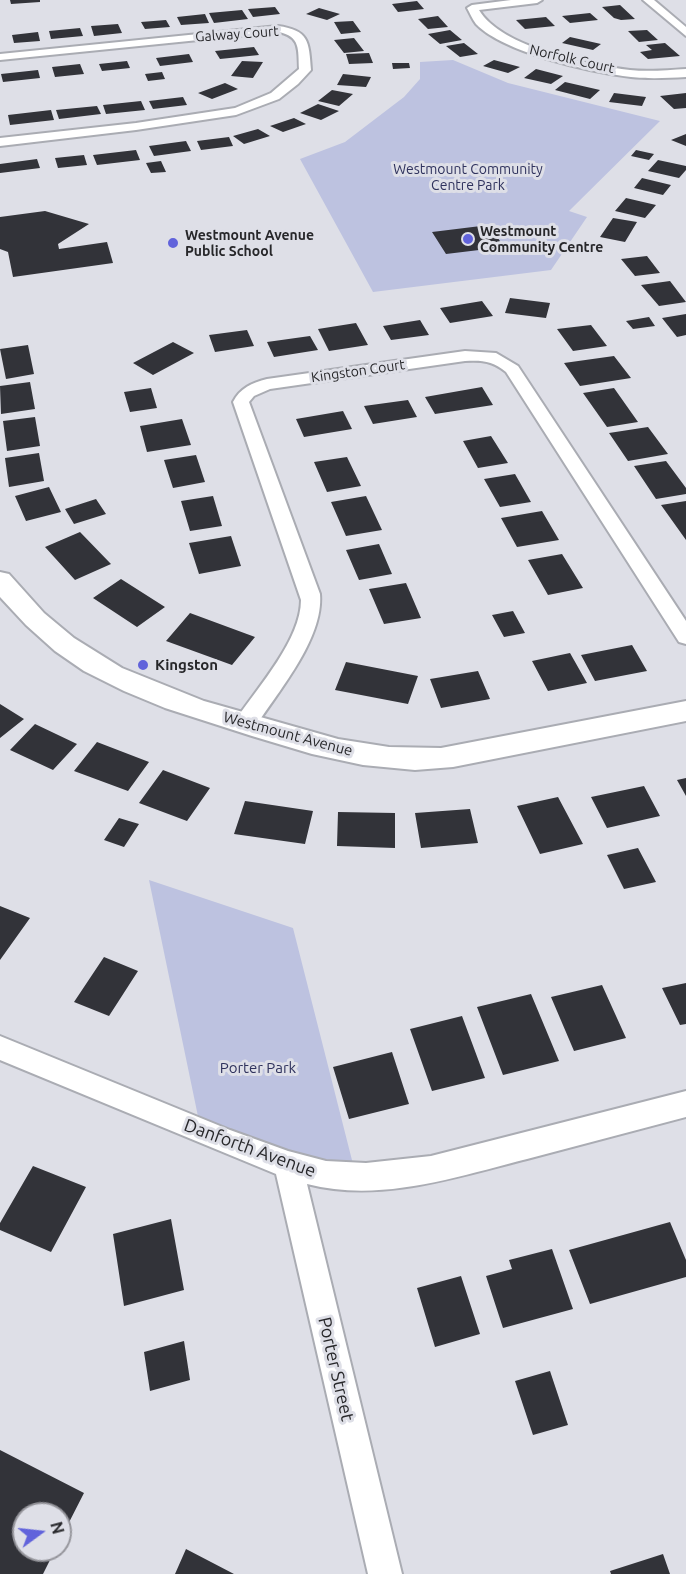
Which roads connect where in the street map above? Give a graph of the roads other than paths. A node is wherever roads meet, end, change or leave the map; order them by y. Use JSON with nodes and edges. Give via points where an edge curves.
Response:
{"nodes":[{"id":1,"x":537,"y":0,"type":"edge"},
{"id":2,"x":648,"y":0,"type":"edge"},
{"id":3,"x":686,"y":33,"type":"edge"},
{"id":4,"x":0,"y":57,"type":"edge"},
{"id":5,"x":686,"y":73,"type":"edge"},
{"id":6,"x":0,"y":142,"type":"edge"},
{"id":7,"x":0,"y":580,"type":"edge"},
{"id":8,"x":686,"y":637,"type":"edge"},
{"id":9,"x":686,"y":711,"type":"edge"},
{"id":10,"x":245,"y":724,"type":"junction"},
{"id":11,"x":0,"y":1048,"type":"edge"},
{"id":12,"x":686,"y":1104,"type":"edge"},
{"id":13,"x":288,"y":1165,"type":"junction"},
{"id":14,"x":385,"y":1574,"type":"edge"}],
"edges":[{"from":1,"to":5,"type":"street","name":"Norfolk Court","via":[[472,8],[489,28],[526,49],[628,73]]},
{"from":2,"to":3,"type":"street"},
{"from":4,"to":6,"type":"street","name":"Galway Court","via":[[278,29],[298,36],[305,70],[279,94],[254,106],[158,124]]},
{"from":7,"to":10,"type":"street","name":"Westmount Avenue","via":[[43,626],[110,674]]},
{"from":8,"to":10,"type":"street","name":"Kingston Court","via":[[512,369],[500,359],[465,356],[267,384],[251,389],[241,402],[310,594],[311,607],[302,638]]},
{"from":9,"to":10,"type":"street","name":"Westmount Avenue","via":[[441,758],[345,752]]},
{"from":11,"to":13,"type":"street","name":"Danforth Avenue"},
{"from":12,"to":13,"type":"street","name":"Danforth Avenue","via":[[431,1170],[394,1176],[326,1175]]},
{"from":13,"to":14,"type":"street","name":"Porter Street"}]}
